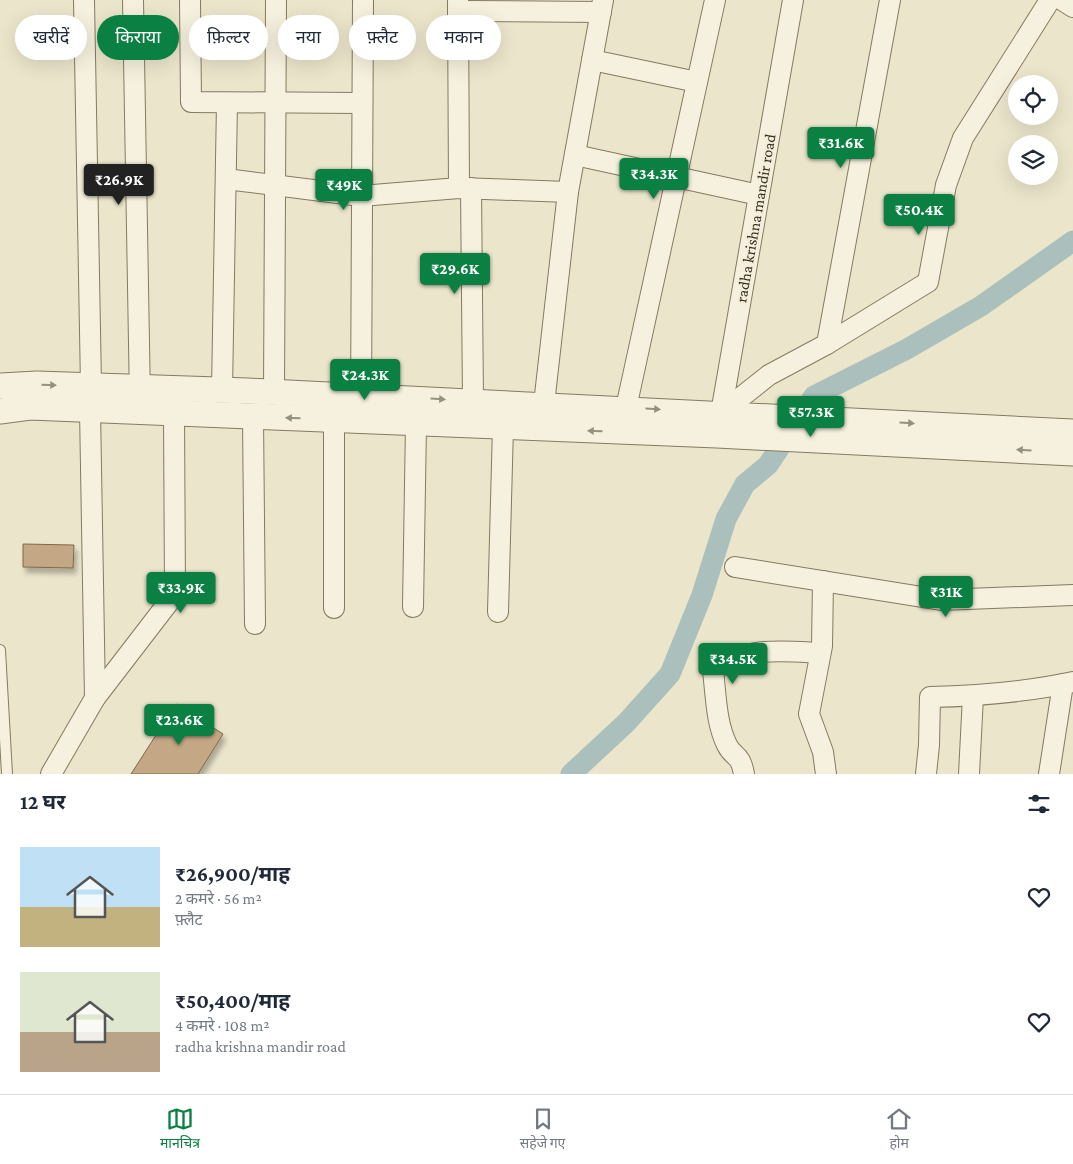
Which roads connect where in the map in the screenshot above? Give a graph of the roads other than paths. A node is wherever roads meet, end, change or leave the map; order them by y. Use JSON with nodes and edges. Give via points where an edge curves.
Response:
{"nodes":[{"id":1,"x":84,"y":0,"type":"edge"},
{"id":2,"x":133,"y":0,"type":"edge"},
{"id":3,"x":190,"y":0,"type":"edge"},
{"id":4,"x":276,"y":0,"type":"edge"},
{"id":5,"x":363,"y":0,"type":"edge"},
{"id":6,"x":715,"y":0,"type":"edge"},
{"id":7,"x":793,"y":0,"type":"edge"},
{"id":8,"x":890,"y":0,"type":"edge"},
{"id":9,"x":1063,"y":2,"type":"edge"},
{"id":10,"x":458,"y":6,"type":"edge"},
{"id":11,"x":602,"y":6,"type":"edge"},
{"id":12,"x":592,"y":60,"type":"junction"},
{"id":13,"x":697,"y":82,"type":"junction"},
{"id":14,"x":227,"y":102,"type":"junction"},
{"id":15,"x":276,"y":102,"type":"junction"},
{"id":16,"x":362,"y":103,"type":"junction"},
{"id":17,"x":575,"y":155,"type":"junction"},
{"id":18,"x":676,"y":177,"type":"junction"},
{"id":19,"x":226,"y":179,"type":"junction"},
{"id":20,"x":275,"y":184,"type":"junction"},
{"id":21,"x":465,"y":188,"type":"junction"},
{"id":22,"x":568,"y":192,"type":"junction"},
{"id":23,"x":759,"y":195,"type":"junction"},
{"id":24,"x":361,"y":196,"type":"junction"},
{"id":25,"x":827,"y":344,"type":"junction"},
{"id":26,"x":0,"y":386,"type":"edge"},
{"id":27,"x":140,"y":387,"type":"junction"},
{"id":28,"x":222,"y":390,"type":"junction"},
{"id":29,"x":274,"y":392,"type":"junction"},
{"id":30,"x":360,"y":396,"type":"junction"},
{"id":31,"x":91,"y":398,"type":"junction"},
{"id":32,"x":473,"y":401,"type":"junction"},
{"id":33,"x":544,"y":404,"type":"junction"},
{"id":34,"x":626,"y":408,"type":"junction"},
{"id":35,"x":0,"y":411,"type":"edge"},
{"id":36,"x":140,"y":412,"type":"junction"},
{"id":37,"x":174,"y":414,"type":"junction"},
{"id":38,"x":253,"y":417,"type":"junction"},
{"id":39,"x":334,"y":420,"type":"junction"},
{"id":40,"x":361,"y":421,"type":"junction"},
{"id":41,"x":416,"y":424,"type":"junction"},
{"id":42,"x":503,"y":427,"type":"junction"},
{"id":43,"x":723,"y":428,"type":"junction"},
{"id":44,"x":1073,"y":432,"type":"edge"},
{"id":45,"x":1073,"y":453,"type":"edge"},
{"id":46,"x":735,"y":567,"type":"dead end"},
{"id":47,"x":823,"y":581,"type":"junction"},
{"id":48,"x":1073,"y":595,"type":"edge"},
{"id":49,"x":413,"y":607,"type":"dead end"},
{"id":50,"x":334,"y":608,"type":"dead end"},
{"id":51,"x":498,"y":612,"type":"dead end"},
{"id":52,"x":255,"y":624,"type":"dead end"},
{"id":53,"x":0,"y":650,"type":"edge"},
{"id":54,"x":820,"y":653,"type":"junction"},
{"id":55,"x":1068,"y":683,"type":"edge"},
{"id":56,"x":973,"y":696,"type":"junction"},
{"id":57,"x":95,"y":698,"type":"junction"},
{"id":58,"x":7,"y":774,"type":"edge"},
{"id":59,"x":51,"y":774,"type":"edge"},
{"id":60,"x":744,"y":774,"type":"edge"},
{"id":61,"x":826,"y":774,"type":"edge"},
{"id":62,"x":926,"y":774,"type":"edge"},
{"id":63,"x":969,"y":774,"type":"edge"},
{"id":64,"x":1049,"y":774,"type":"edge"}],
"edges":[{"from":1,"to":31,"type":"street"},
{"from":2,"to":27,"type":"street"},
{"from":3,"to":14,"type":"street","via":[[190,102]]},
{"from":4,"to":15,"type":"street"},
{"from":5,"to":16,"type":"street"},
{"from":6,"to":13,"type":"street"},
{"from":7,"to":23,"type":"street","name":"radha krishna mandir road"},
{"from":8,"to":25,"type":"street"},
{"from":9,"to":25,"type":"street","via":[[963,138],[946,186],[928,282]]},
{"from":10,"to":11,"type":"street"},
{"from":10,"to":21,"type":"street"},
{"from":11,"to":12,"type":"street"},
{"from":12,"to":13,"type":"street"},
{"from":12,"to":17,"type":"street"},
{"from":13,"to":18,"type":"street"},
{"from":14,"to":15,"type":"street"},
{"from":14,"to":19,"type":"street"},
{"from":15,"to":16,"type":"street"},
{"from":15,"to":20,"type":"street"},
{"from":16,"to":24,"type":"street"},
{"from":17,"to":18,"type":"street"},
{"from":17,"to":22,"type":"street"},
{"from":18,"to":23,"type":"street"},
{"from":18,"to":34,"type":"street"},
{"from":19,"to":20,"type":"street"},
{"from":19,"to":28,"type":"street"},
{"from":20,"to":24,"type":"street"},
{"from":20,"to":29,"type":"street"},
{"from":21,"to":22,"type":"street"},
{"from":21,"to":24,"type":"street"},
{"from":21,"to":32,"type":"street"},
{"from":22,"to":33,"type":"street"},
{"from":23,"to":43,"type":"street","name":"radha krishna mandir road"},
{"from":24,"to":30,"type":"street"},
{"from":25,"to":43,"type":"street","via":[[769,375]]},
{"from":26,"to":31,"type":"street","one_way":true},
{"from":27,"to":28,"type":"street"},
{"from":27,"to":31,"type":"street"},
{"from":27,"to":36,"type":"street"},
{"from":28,"to":29,"type":"street"},
{"from":29,"to":30,"type":"street"},
{"from":30,"to":32,"type":"street","one_way":true},
{"from":30,"to":40,"type":"street"},
{"from":31,"to":35,"type":"street"},
{"from":31,"to":36,"type":"street"},
{"from":31,"to":57,"type":"street"},
{"from":32,"to":33,"type":"street"},
{"from":33,"to":34,"type":"street"},
{"from":34,"to":43,"type":"street","one_way":true},
{"from":36,"to":37,"type":"street"},
{"from":37,"to":38,"type":"street"},
{"from":37,"to":57,"type":"street","via":[[175,594]]},
{"from":39,"to":38,"type":"street","one_way":true},
{"from":38,"to":52,"type":"street"},
{"from":39,"to":40,"type":"street"},
{"from":39,"to":50,"type":"street"},
{"from":40,"to":41,"type":"street"},
{"from":41,"to":42,"type":"street"},
{"from":41,"to":49,"type":"street"},
{"from":43,"to":42,"type":"street","one_way":true},
{"from":42,"to":51,"type":"street"},
{"from":43,"to":44,"type":"street","one_way":true,"via":[[766,415]]},
{"from":45,"to":43,"type":"street","one_way":true,"via":[[828,441]]},
{"from":46,"to":47,"type":"street"},
{"from":47,"to":48,"type":"street","via":[[940,600]]},
{"from":47,"to":54,"type":"street"},
{"from":53,"to":58,"type":"lane"},
{"from":54,"to":60,"type":"street","via":[[766,650],[722,664],[714,671],[718,715],[727,746],[742,760]]},
{"from":54,"to":61,"type":"street","via":[[809,714],[823,752]]},
{"from":55,"to":56,"type":"street"},
{"from":55,"to":64,"type":"street"},
{"from":56,"to":62,"type":"street","via":[[930,697]]},
{"from":56,"to":63,"type":"street"},
{"from":57,"to":59,"type":"street"}]}
